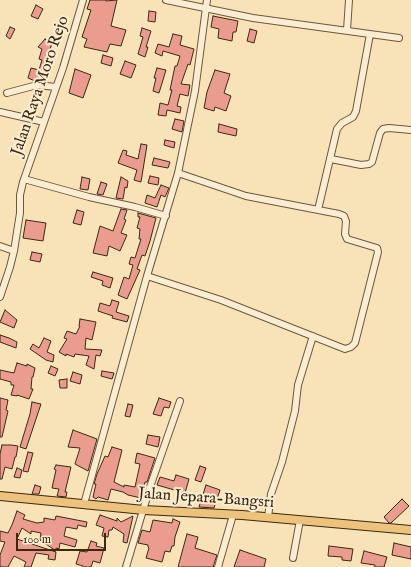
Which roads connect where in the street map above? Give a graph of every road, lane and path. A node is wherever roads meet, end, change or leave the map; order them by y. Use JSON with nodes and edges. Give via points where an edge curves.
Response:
{"nodes":[{"id":1,"x":83,"y":0,"type":"edge"},
{"id":2,"x":166,"y":0,"type":"edge"},
{"id":3,"x":207,"y":0,"type":"edge"},
{"id":4,"x":349,"y":0,"type":"edge"},
{"id":5,"x":206,"y":8,"type":"junction"},
{"id":6,"x":348,"y":30,"type":"junction"},
{"id":7,"x":370,"y":34,"type":"junction"},
{"id":8,"x":399,"y":38,"type":"dead end"},
{"id":9,"x":56,"y":87,"type":"junction"},
{"id":10,"x":7,"y":93,"type":"dead end"},
{"id":11,"x":0,"y":112,"type":"edge"},
{"id":12,"x":44,"y":122,"type":"junction"},
{"id":13,"x":411,"y":130,"type":"edge"},
{"id":14,"x":331,"y":159,"type":"junction"},
{"id":15,"x":178,"y":173,"type":"junction"},
{"id":16,"x":24,"y":179,"type":"junction"},
{"id":17,"x":318,"y":210,"type":"junction"},
{"id":18,"x":166,"y":216,"type":"junction"},
{"id":19,"x":0,"y":246,"type":"edge"},
{"id":20,"x":14,"y":251,"type":"junction"},
{"id":21,"x":147,"y":276,"type":"junction"},
{"id":22,"x":0,"y":297,"type":"edge"},
{"id":23,"x":313,"y":336,"type":"junction"},
{"id":24,"x":180,"y":402,"type":"dead end"},
{"id":25,"x":0,"y":496,"type":"edge"},
{"id":26,"x":84,"y":504,"type":"junction"},
{"id":27,"x":144,"y":510,"type":"junction"},
{"id":28,"x":233,"y":515,"type":"junction"},
{"id":29,"x":268,"y":517,"type":"junction"},
{"id":30,"x":300,"y":520,"type":"junction"},
{"id":31,"x":411,"y":530,"type":"edge"},
{"id":32,"x":293,"y":558,"type":"dead end"},
{"id":33,"x":126,"y":567,"type":"edge"},
{"id":34,"x":218,"y":567,"type":"edge"}],
"edges":[{"from":1,"to":9,"type":"street","name":"Jalan Raya Moro Rejo"},
{"from":2,"to":5,"type":"street"},
{"from":3,"to":5,"type":"street"},
{"from":4,"to":6,"type":"street"},
{"from":5,"to":6,"type":"street","via":[[260,19]]},
{"from":5,"to":15,"type":"street","via":[[195,91]]},
{"from":6,"to":7,"type":"street"},
{"from":7,"to":8,"type":"street"},
{"from":7,"to":14,"type":"street","via":[[356,111],[353,117],[338,126]]},
{"from":9,"to":10,"type":"street","via":[[37,85]]},
{"from":9,"to":12,"type":"street","name":"Jalan Raya Moro Rejo"},
{"from":11,"to":12,"type":"street"},
{"from":12,"to":16,"type":"street","name":"Jalan Raya Moro Rejo"},
{"from":13,"to":14,"type":"street","via":[[383,129],[372,162],[369,164],[361,165]]},
{"from":14,"to":17,"type":"street"},
{"from":15,"to":17,"type":"street","via":[[246,196]]},
{"from":15,"to":18,"type":"street"},
{"from":16,"to":18,"type":"street"},
{"from":16,"to":20,"type":"street","name":"Jalan Raya Moro Rejo"},
{"from":17,"to":23,"type":"street","via":[[344,216],[347,240],[375,246],[378,252],[355,343],[345,349]]},
{"from":18,"to":21,"type":"street"},
{"from":19,"to":20,"type":"street"},
{"from":20,"to":22,"type":"street","name":"Jalan Raya Moro Rejo"},
{"from":21,"to":23,"type":"street","via":[[221,300]]},
{"from":21,"to":26,"type":"street"},
{"from":23,"to":29,"type":"street","via":[[298,385],[295,410],[271,494]]},
{"from":24,"to":27,"type":"street"},
{"from":25,"to":26,"type":"main road","name":"Jalan Jepara-Bangsri"},
{"from":26,"to":27,"type":"main road","name":"Jalan Jepara-Bangsri"},
{"from":27,"to":28,"type":"main road","name":"Jalan Jepara-Bangsri"},
{"from":27,"to":33,"type":"street"},
{"from":28,"to":29,"type":"main road","name":"Jalan Jepara-Bangsri"},
{"from":28,"to":34,"type":"street"},
{"from":29,"to":30,"type":"main road","name":"Jalan Jepara-Bangsri"},
{"from":30,"to":31,"type":"main road","name":"Jalan Jepara-Bangsri"},
{"from":30,"to":32,"type":"street"}]}
